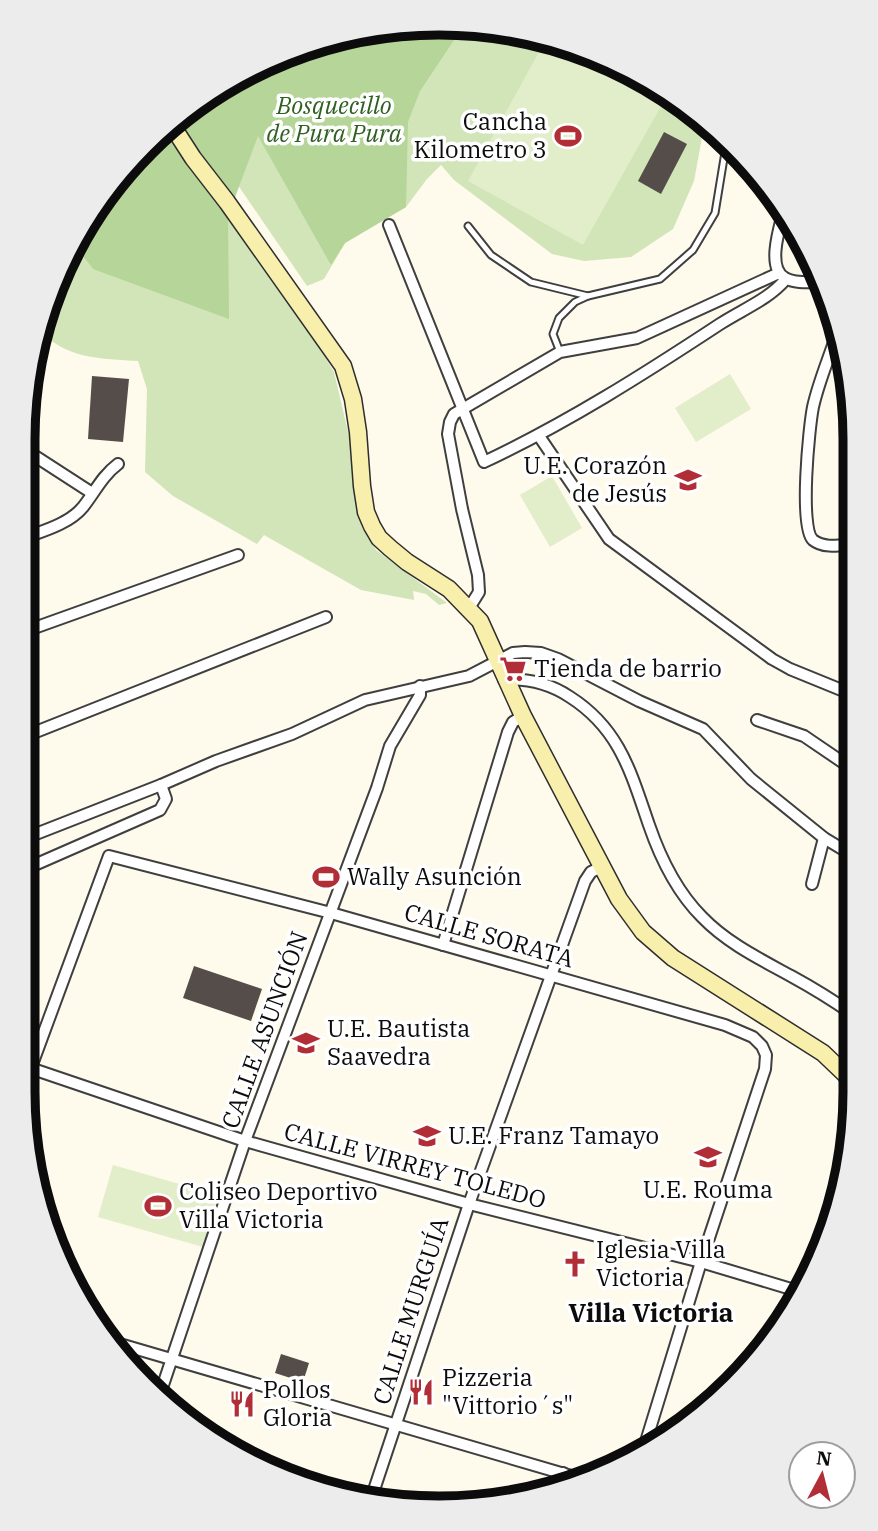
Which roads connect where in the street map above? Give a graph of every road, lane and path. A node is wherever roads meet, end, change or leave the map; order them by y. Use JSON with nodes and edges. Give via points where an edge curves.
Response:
{"nodes":[{"id":1,"x":176,"y":132,"type":"edge"},
{"id":2,"x":726,"y":154,"type":"edge"},
{"id":3,"x":781,"y":224,"type":"edge"},
{"id":4,"x":389,"y":225,"type":"dead end"},
{"id":5,"x":468,"y":226,"type":"dead end"},
{"id":6,"x":782,"y":276,"type":"junction"},
{"id":7,"x":810,"y":280,"type":"edge"},
{"id":8,"x":587,"y":296,"type":"junction"},
{"id":9,"x":832,"y":346,"type":"edge"},
{"id":10,"x":560,"y":352,"type":"junction"},
{"id":11,"x":463,"y":409,"type":"junction"},
{"id":12,"x":539,"y":436,"type":"junction"},
{"id":13,"x":35,"y":456,"type":"edge"},
{"id":14,"x":118,"y":464,"type":"dead end"},
{"id":15,"x":92,"y":493,"type":"junction"},
{"id":16,"x":35,"y":533,"type":"edge"},
{"id":17,"x":843,"y":544,"type":"edge"},
{"id":18,"x":238,"y":555,"type":"dead end"},
{"id":19,"x":469,"y":608,"type":"junction"},
{"id":20,"x":326,"y":617,"type":"dead end"},
{"id":21,"x":35,"y":628,"type":"edge"},
{"id":22,"x":497,"y":662,"type":"junction"},
{"id":23,"x":504,"y":680,"type":"junction"},
{"id":24,"x":420,"y":686,"type":"junction"},
{"id":25,"x":843,"y":691,"type":"edge"},
{"id":26,"x":523,"y":716,"type":"junction"},
{"id":27,"x":757,"y":720,"type":"dead end"},
{"id":28,"x":35,"y":732,"type":"edge"},
{"id":29,"x":843,"y":763,"type":"edge"},
{"id":30,"x":161,"y":785,"type":"junction"},
{"id":31,"x":35,"y":834,"type":"edge"},
{"id":32,"x":824,"y":838,"type":"junction"},
{"id":33,"x":843,"y":849,"type":"edge"},
{"id":34,"x":35,"y":865,"type":"edge"},
{"id":35,"x":601,"y":867,"type":"junction"},
{"id":36,"x":812,"y":884,"type":"dead end"},
{"id":37,"x":331,"y":913,"type":"junction"},
{"id":38,"x":443,"y":945,"type":"junction"},
{"id":39,"x":552,"y":975,"type":"junction"},
{"id":40,"x":843,"y":1008,"type":"edge"},
{"id":41,"x":35,"y":1044,"type":"edge"},
{"id":42,"x":35,"y":1070,"type":"edge"},
{"id":43,"x":843,"y":1072,"type":"edge"},
{"id":44,"x":245,"y":1141,"type":"junction"},
{"id":45,"x":469,"y":1204,"type":"junction"},
{"id":46,"x":701,"y":1262,"type":"junction"},
{"id":47,"x":791,"y":1289,"type":"edge"},
{"id":48,"x":125,"y":1346,"type":"edge"},
{"id":49,"x":172,"y":1361,"type":"junction"},
{"id":50,"x":163,"y":1387,"type":"edge"},
{"id":51,"x":396,"y":1423,"type":"junction"},
{"id":52,"x":647,"y":1438,"type":"edge"},
{"id":53,"x":563,"y":1473,"type":"junction"},
{"id":54,"x":569,"y":1475,"type":"edge"},
{"id":55,"x":562,"y":1477,"type":"edge"},
{"id":56,"x":374,"y":1491,"type":"edge"}],
"edges":[{"from":1,"to":19,"type":"street","via":[[343,366],[354,408],[366,512],[379,538]]},
{"from":2,"to":8,"type":"lane","via":[[715,213],[693,250],[660,279]]},
{"from":3,"to":6,"type":"street","via":[[776,260]]},
{"from":4,"to":11,"type":"street"},
{"from":5,"to":8,"type":"lane","via":[[491,255],[531,282]]},
{"from":6,"to":7,"type":"street"},
{"from":6,"to":10,"type":"street","via":[[637,338]]},
{"from":6,"to":12,"type":"street","via":[[775,292]]},
{"from":8,"to":10,"type":"lane","via":[[559,318],[553,334]]},
{"from":9,"to":17,"type":"street","via":[[812,410],[804,506],[807,532],[813,540]]},
{"from":10,"to":11,"type":"street"},
{"from":11,"to":12,"type":"street","via":[[484,462]]},
{"from":11,"to":19,"type":"street","via":[[454,414],[448,434],[478,575],[479,592]]},
{"from":12,"to":25,"type":"street","via":[[609,539],[772,659]]},
{"from":13,"to":15,"type":"street"},
{"from":14,"to":15,"type":"street"},
{"from":15,"to":16,"type":"street","via":[[69,519]]},
{"from":18,"to":21,"type":"street"},
{"from":19,"to":22,"type":"street","via":[[480,621]]},
{"from":20,"to":28,"type":"street"},
{"from":22,"to":23,"type":"street"},
{"from":22,"to":24,"type":"street","via":[[468,676]]},
{"from":22,"to":32,"type":"street","via":[[513,653],[541,653],[703,729],[751,779]]},
{"from":23,"to":26,"type":"street"},
{"from":23,"to":40,"type":"street","via":[[549,686],[590,710],[622,751],[668,867],[703,919],[743,950]]},
{"from":24,"to":30,"type":"street","via":[[365,700]]},
{"from":24,"to":37,"type":"street","name":"CALLE ASUNCIÓN","via":[[420,695],[390,746]]},
{"from":26,"to":35,"type":"street"},
{"from":26,"to":38,"type":"street","via":[[508,732]]},
{"from":27,"to":29,"type":"street","via":[[804,736]]},
{"from":30,"to":31,"type":"street"},
{"from":30,"to":34,"type":"street","via":[[166,799],[160,810]]},
{"from":32,"to":33,"type":"street"},
{"from":32,"to":36,"type":"street"},
{"from":35,"to":39,"type":"street","name":"CALLE MURGUÍA","via":[[585,881]]},
{"from":35,"to":43,"type":"street","via":[[643,932],[673,958],[822,1053]]},
{"from":37,"to":38,"type":"street","name":"CALLE SORATA"},
{"from":37,"to":41,"type":"street","name":"CALLE SORATA","via":[[109,856]]},
{"from":37,"to":44,"type":"street","name":"CALLE ASUNCIÓN"},
{"from":38,"to":39,"type":"street","name":"CALLE SORATA"},
{"from":39,"to":45,"type":"street","name":"CALLE MURGUÍA"},
{"from":39,"to":46,"type":"street","name":"CALLE SORATA","via":[[725,1025],[762,1046],[765,1069]]},
{"from":42,"to":44,"type":"street","name":"CALLE VIRREY TOLEDO"},
{"from":44,"to":45,"type":"street","name":"CALLE VIRREY TOLEDO"},
{"from":44,"to":49,"type":"street","name":"CALLE ASUNCIÓN"},
{"from":45,"to":46,"type":"street","name":"CALLE VIRREY TOLEDO"},
{"from":45,"to":51,"type":"street","name":"CALLE MURGUÍA"},
{"from":46,"to":47,"type":"street","name":"CALLE VIRREY TOLEDO"},
{"from":46,"to":52,"type":"street"},
{"from":48,"to":49,"type":"street"},
{"from":49,"to":50,"type":"street","name":"CALLE ASUNCIÓN"},
{"from":49,"to":51,"type":"street"},
{"from":51,"to":53,"type":"street"},
{"from":51,"to":56,"type":"street","name":"CALLE MURGUÍA"},
{"from":53,"to":54,"type":"street"},
{"from":53,"to":55,"type":"street"}]}
